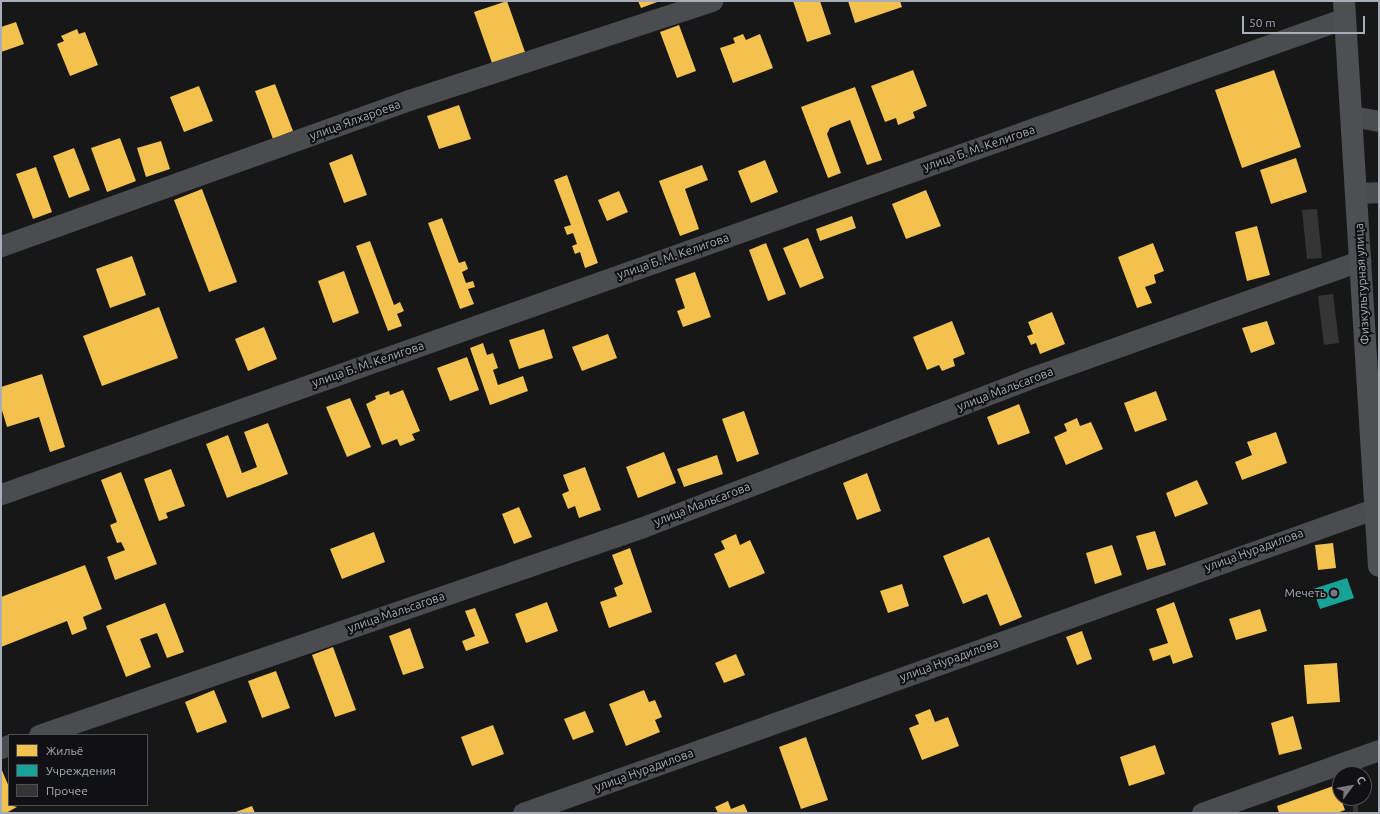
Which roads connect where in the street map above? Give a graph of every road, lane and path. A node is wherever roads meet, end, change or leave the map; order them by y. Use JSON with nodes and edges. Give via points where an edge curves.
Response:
{"nodes":[{"id":1,"x":712,"y":1,"type":"edge"},
{"id":2,"x":1345,"y":10,"type":"edge"},
{"id":3,"x":1351,"y":116,"type":"junction"},
{"id":4,"x":1379,"y":121,"type":"edge"},
{"id":5,"x":1379,"y":192,"type":"edge"},
{"id":6,"x":1356,"y":193,"type":"junction"},
{"id":7,"x":1,"y":246,"type":"edge"},
{"id":8,"x":1360,"y":261,"type":"junction"},
{"id":9,"x":1,"y":494,"type":"edge"},
{"id":10,"x":1377,"y":506,"type":"edge"},
{"id":11,"x":1379,"y":566,"type":"edge"},
{"id":12,"x":42,"y":734,"type":"edge"},
{"id":13,"x":1379,"y":750,"type":"edge"},
{"id":14,"x":523,"y":813,"type":"edge"},
{"id":15,"x":1202,"y":813,"type":"edge"}],
"edges":[{"from":1,"to":7,"type":"street","name":"улица Ялхароева","via":[[409,100]]},
{"from":2,"to":3,"type":"main road","name":"Физкультурная улица"},
{"from":2,"to":9,"type":"street","name":"улица Б. М. Келигова"},
{"from":3,"to":4,"type":"street"},
{"from":3,"to":6,"type":"main road","name":"Физкультурная улица"},
{"from":5,"to":6,"type":"street"},
{"from":6,"to":8,"type":"main road","name":"Физкультурная улица"},
{"from":8,"to":10,"type":"main road","name":"Физкультурная улица"},
{"from":8,"to":12,"type":"street","name":"улица Мальсагова","via":[[1025,380],[643,527]]},
{"from":10,"to":11,"type":"main road","name":"Физкультурная улица"},
{"from":10,"to":14,"type":"street","name":"улица Нурадилова"},
{"from":13,"to":15,"type":"street"}]}
